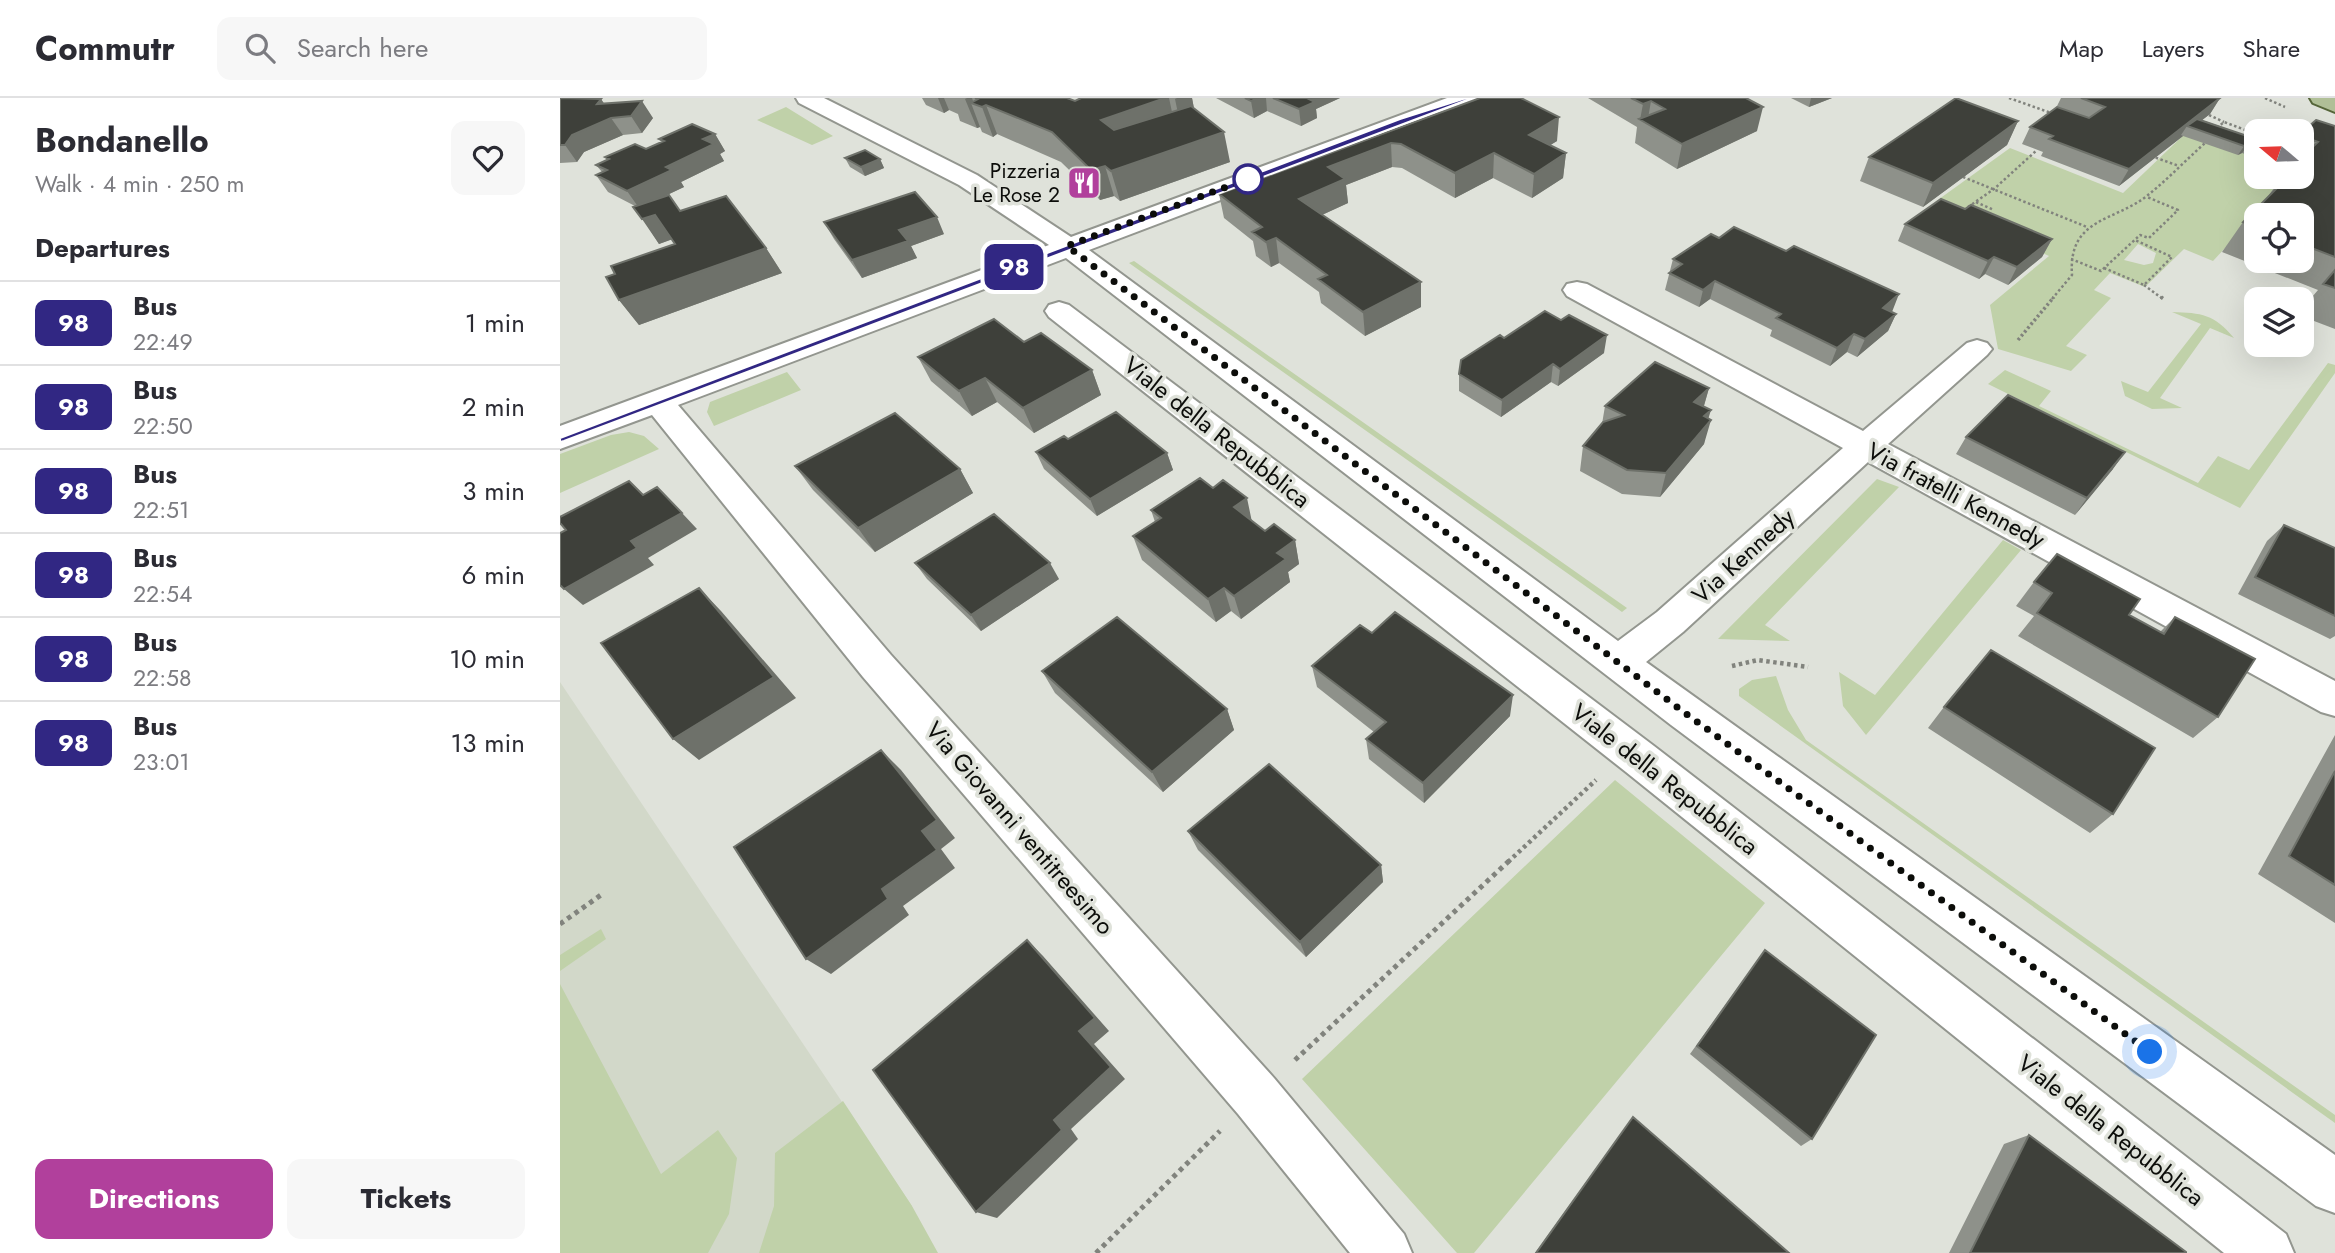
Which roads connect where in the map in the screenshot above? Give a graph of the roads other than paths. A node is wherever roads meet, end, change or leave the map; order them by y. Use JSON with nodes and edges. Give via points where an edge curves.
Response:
{"nodes":[{"id":1,"x":807,"y":98,"type":"edge"},
{"id":2,"x":1468,"y":98,"type":"edge"},
{"id":3,"x":2321,"y":98,"type":"edge"},
{"id":4,"x":2335,"y":105,"type":"edge"},
{"id":5,"x":1067,"y":246,"type":"junction"},
{"id":6,"x":1577,"y":290,"type":"dead end"},
{"id":7,"x":1059,"y":311,"type":"dead end"},
{"id":8,"x":1977,"y":349,"type":"dead end"},
{"id":9,"x":657,"y":401,"type":"junction"},
{"id":10,"x":560,"y":438,"type":"edge"},
{"id":11,"x":1865,"y":446,"type":"junction"},
{"id":12,"x":1618,"y":663,"type":"junction"},
{"id":13,"x":2335,"y":700,"type":"edge"},
{"id":14,"x":2335,"y":1187,"type":"edge"},
{"id":15,"x":1385,"y":1253,"type":"edge"},
{"id":16,"x":2267,"y":1253,"type":"edge"}],
"edges":[{"from":1,"to":5,"type":"street","via":[[968,180]]},
{"from":2,"to":5,"type":"street"},
{"from":3,"to":4,"type":"main road"},
{"from":5,"to":9,"type":"street"},
{"from":5,"to":12,"type":"street"},
{"from":6,"to":11,"type":"street","name":"Via fratelli Kennedy"},
{"from":7,"to":16,"type":"street","name":"Viale della Repubblica","via":[[1640,759]]},
{"from":8,"to":11,"type":"street","name":"Via Kennedy"},
{"from":9,"to":10,"type":"street"},
{"from":9,"to":15,"type":"street","name":"Via Giovanni ventitreesimo","via":[[877,666],[1256,1096]]},
{"from":11,"to":12,"type":"street","name":"Via Kennedy","via":[[1670,622]]},
{"from":11,"to":13,"type":"street","name":"Via fratelli Kennedy"},
{"from":12,"to":14,"type":"street"}]}
